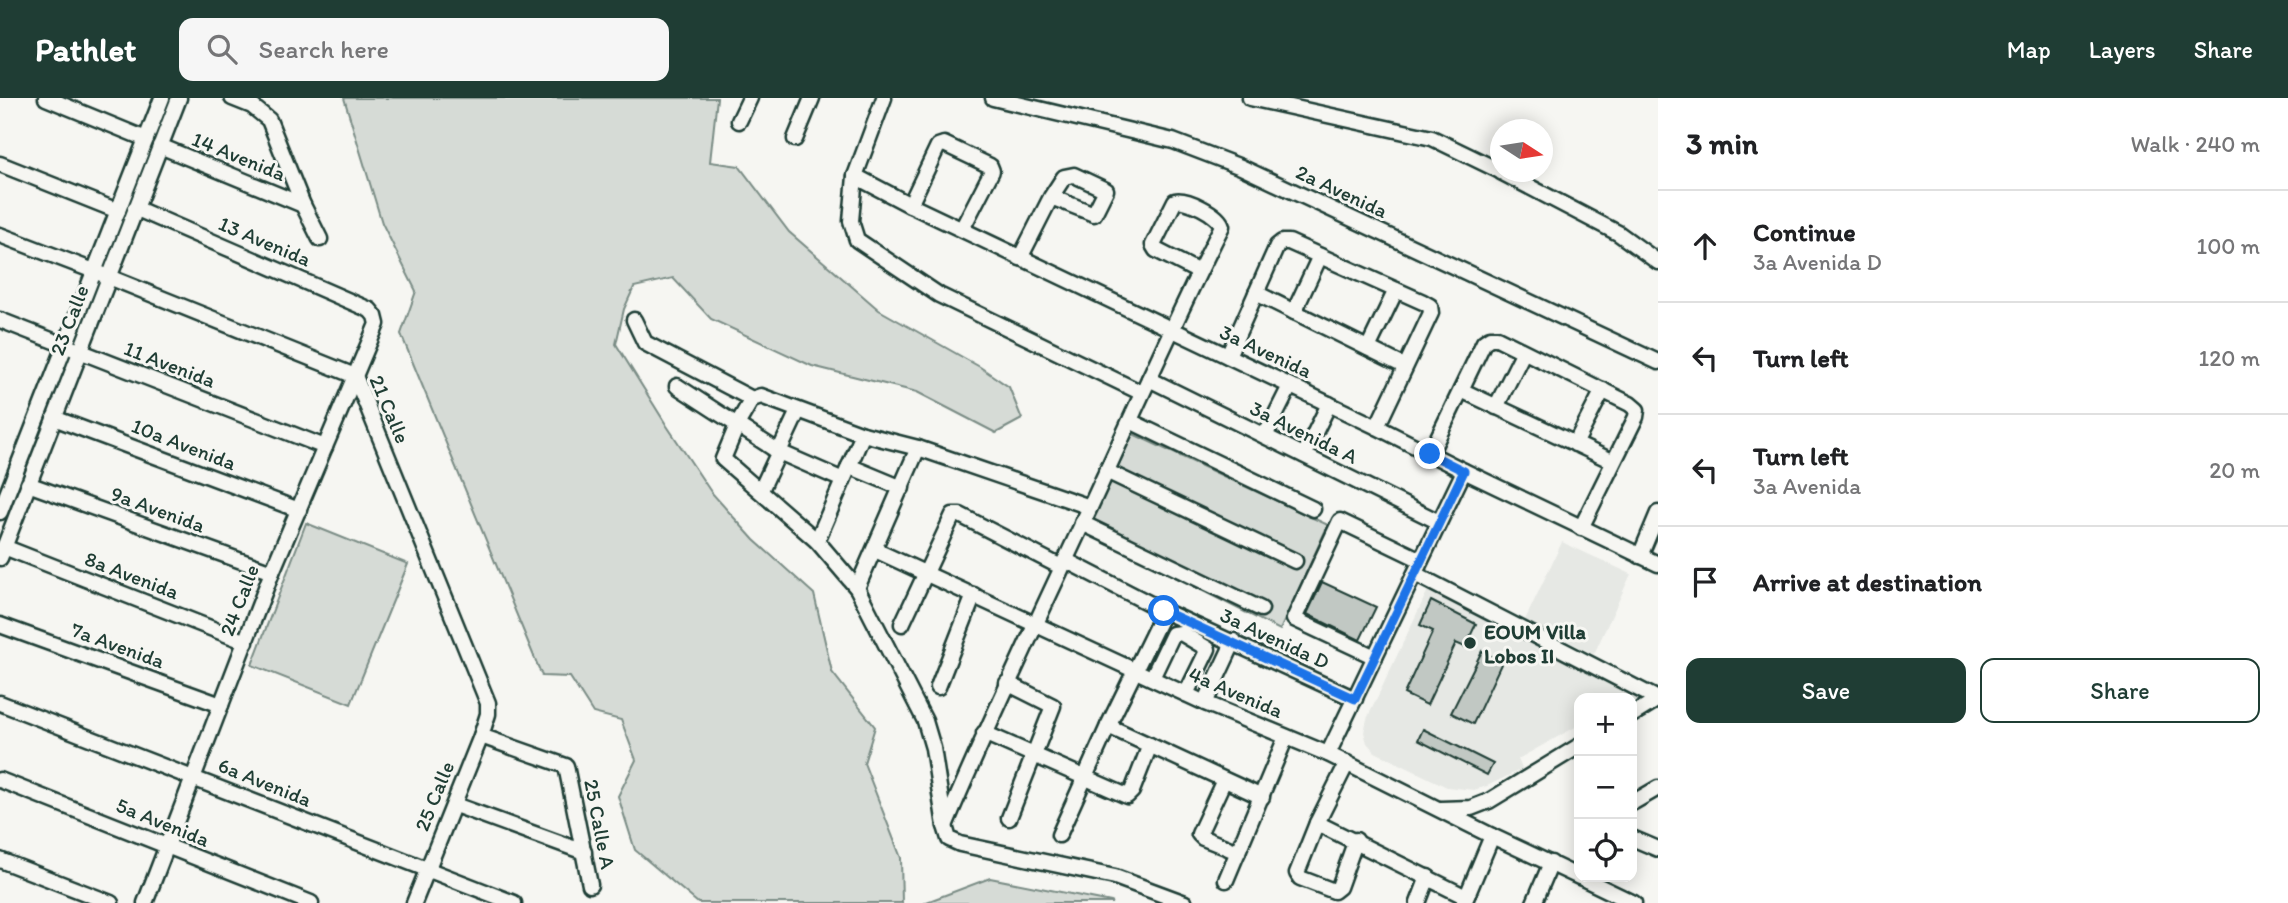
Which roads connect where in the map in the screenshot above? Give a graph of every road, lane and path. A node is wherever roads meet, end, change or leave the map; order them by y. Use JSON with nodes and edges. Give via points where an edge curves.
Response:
{"nodes":[{"id":1,"x":46,"y":98,"type":"edge"},
{"id":2,"x":162,"y":98,"type":"edge"},
{"id":3,"x":179,"y":98,"type":"edge"},
{"id":4,"x":232,"y":98,"type":"edge"},
{"id":5,"x":750,"y":98,"type":"edge"},
{"id":6,"x":812,"y":98,"type":"edge"},
{"id":7,"x":884,"y":98,"type":"edge"},
{"id":8,"x":993,"y":98,"type":"edge"},
{"id":9,"x":1250,"y":98,"type":"edge"},
{"id":10,"x":739,"y":121,"type":"dead end"},
{"id":11,"x":795,"y":139,"type":"dead end"},
{"id":12,"x":153,"y":142,"type":"junction"},
{"id":13,"x":0,"y":164,"type":"edge"},
{"id":14,"x":1490,"y":166,"type":"edge"},
{"id":15,"x":855,"y":176,"type":"junction"},
{"id":16,"x":1522,"y":182,"type":"edge"},
{"id":17,"x":1051,"y":197,"type":"dead end"},
{"id":18,"x":303,"y":205,"type":"junction"},
{"id":19,"x":910,"y":205,"type":"junction"},
{"id":20,"x":135,"y":208,"type":"junction"},
{"id":21,"x":118,"y":211,"type":"junction"},
{"id":22,"x":962,"y":229,"type":"junction"},
{"id":23,"x":0,"y":235,"type":"edge"},
{"id":24,"x":320,"y":239,"type":"dead end"},
{"id":25,"x":1320,"y":256,"type":"junction"},
{"id":26,"x":1020,"y":258,"type":"junction"},
{"id":27,"x":1658,"y":262,"type":"edge"},
{"id":28,"x":94,"y":271,"type":"junction"},
{"id":29,"x":1199,"y":272,"type":"junction"},
{"id":30,"x":109,"y":276,"type":"junction"},
{"id":31,"x":1396,"y":290,"type":"junction"},
{"id":32,"x":1256,"y":293,"type":"junction"},
{"id":33,"x":1294,"y":312,"type":"junction"},
{"id":34,"x":375,"y":316,"type":"joint"},
{"id":35,"x":0,"y":320,"type":"edge"},
{"id":36,"x":634,"y":320,"type":"dead end"},
{"id":37,"x":1170,"y":329,"type":"junction"},
{"id":38,"x":64,"y":345,"type":"junction"},
{"id":39,"x":1368,"y":348,"type":"junction"},
{"id":40,"x":80,"y":351,"type":"junction"},
{"id":41,"x":1523,"y":353,"type":"junction"},
{"id":42,"x":1228,"y":356,"type":"junction"},
{"id":43,"x":1658,"y":362,"type":"edge"},
{"id":44,"x":1404,"y":366,"type":"junction"},
{"id":45,"x":355,"y":376,"type":"junction"},
{"id":46,"x":1149,"y":379,"type":"junction"},
{"id":47,"x":677,"y":386,"type":"dead end"},
{"id":48,"x":1290,"y":386,"type":"junction"},
{"id":49,"x":1461,"y":390,"type":"junction"},
{"id":50,"x":1603,"y":390,"type":"junction"},
{"id":51,"x":1142,"y":393,"type":"junction"},
{"id":52,"x":752,"y":399,"type":"junction"},
{"id":53,"x":1329,"y":404,"type":"junction"},
{"id":54,"x":1496,"y":407,"type":"junction"},
{"id":55,"x":798,"y":411,"type":"junction"},
{"id":56,"x":54,"y":418,"type":"junction"},
{"id":57,"x":1130,"y":421,"type":"junction"},
{"id":58,"x":738,"y":423,"type":"junction"},
{"id":59,"x":1377,"y":426,"type":"junction"},
{"id":60,"x":863,"y":434,"type":"junction"},
{"id":61,"x":1265,"y":436,"type":"junction"},
{"id":62,"x":1575,"y":444,"type":"junction"},
{"id":63,"x":325,"y":447,"type":"junction"},
{"id":64,"x":918,"y":448,"type":"junction"},
{"id":65,"x":779,"y":452,"type":"junction"},
{"id":66,"x":1430,"y":454,"type":"junction"},
{"id":67,"x":1304,"y":455,"type":"junction"},
{"id":68,"x":1612,"y":461,"type":"junction"},
{"id":69,"x":1106,"y":471,"type":"junction"},
{"id":70,"x":1464,"y":471,"type":"junction"},
{"id":71,"x":846,"y":473,"type":"junction"},
{"id":72,"x":28,"y":484,"type":"junction"},
{"id":73,"x":902,"y":488,"type":"junction"},
{"id":74,"x":761,"y":490,"type":"junction"},
{"id":75,"x":3,"y":493,"type":"edge"},
{"id":76,"x":1090,"y":507,"type":"junction"},
{"id":77,"x":1313,"y":509,"type":"dead end"},
{"id":78,"x":299,"y":510,"type":"junction"},
{"id":79,"x":0,"y":512,"type":"edge"},
{"id":80,"x":1658,"y":513,"type":"edge"},
{"id":81,"x":1440,"y":522,"type":"junction"},
{"id":82,"x":1082,"y":523,"type":"junction"},
{"id":83,"x":1581,"y":528,"type":"junction"},
{"id":84,"x":817,"y":541,"type":"junction"},
{"id":85,"x":875,"y":550,"type":"junction"},
{"id":86,"x":2,"y":553,"type":"edge"},
{"id":87,"x":1640,"y":556,"type":"junction"},
{"id":88,"x":1421,"y":560,"type":"junction"},
{"id":89,"x":1295,"y":561,"type":"dead end"},
{"id":90,"x":1063,"y":564,"type":"junction"},
{"id":91,"x":1658,"y":564,"type":"edge"},
{"id":92,"x":272,"y":572,"type":"junction"},
{"id":93,"x":926,"y":572,"type":"junction"},
{"id":94,"x":1415,"y":574,"type":"junction"},
{"id":95,"x":857,"y":588,"type":"junction"},
{"id":96,"x":974,"y":594,"type":"junction"},
{"id":97,"x":1261,"y":609,"type":"dead end"},
{"id":98,"x":1164,"y":611,"type":"junction"},
{"id":99,"x":1034,"y":623,"type":"junction"},
{"id":100,"x":902,"y":624,"type":"dead end"},
{"id":101,"x":0,"y":625,"type":"edge"},
{"id":102,"x":1234,"y":641,"type":"junction"},
{"id":103,"x":246,"y":642,"type":"junction"},
{"id":104,"x":1375,"y":657,"type":"junction"},
{"id":105,"x":1135,"y":671,"type":"junction"},
{"id":106,"x":1152,"y":678,"type":"junction"},
{"id":107,"x":1007,"y":683,"type":"junction"},
{"id":108,"x":938,"y":687,"type":"dead end"},
{"id":109,"x":1186,"y":694,"type":"junction"},
{"id":110,"x":1355,"y":699,"type":"junction"},
{"id":111,"x":1658,"y":699,"type":"edge"},
{"id":112,"x":0,"y":703,"type":"edge"},
{"id":113,"x":488,"y":703,"type":"joint"},
{"id":114,"x":1205,"y":703,"type":"junction"},
{"id":115,"x":221,"y":705,"type":"junction"},
{"id":116,"x":1637,"y":712,"type":"edge"},
{"id":117,"x":1108,"y":726,"type":"junction"},
{"id":118,"x":984,"y":733,"type":"junction"},
{"id":119,"x":481,"y":736,"type":"junction"},
{"id":120,"x":1286,"y":737,"type":"junction"},
{"id":121,"x":1150,"y":745,"type":"junction"},
{"id":122,"x":1574,"y":750,"type":"edge"},
{"id":123,"x":1328,"y":754,"type":"junction"},
{"id":124,"x":1035,"y":755,"type":"junction"},
{"id":125,"x":1347,"y":763,"type":"junction"},
{"id":126,"x":194,"y":776,"type":"junction"},
{"id":127,"x":1085,"y":778,"type":"junction"},
{"id":128,"x":0,"y":780,"type":"edge"},
{"id":129,"x":1224,"y":780,"type":"junction"},
{"id":130,"x":1657,"y":790,"type":"edge"},
{"id":131,"x":1262,"y":797,"type":"junction"},
{"id":132,"x":1637,"y":800,"type":"edge"},
{"id":133,"x":455,"y":805,"type":"junction"},
{"id":134,"x":1440,"y":809,"type":"junction"},
{"id":135,"x":1009,"y":818,"type":"dead end"},
{"id":136,"x":1317,"y":823,"type":"junction"},
{"id":137,"x":945,"y":826,"type":"junction"},
{"id":138,"x":1059,"y":835,"type":"dead end"},
{"id":139,"x":1492,"y":836,"type":"junction"},
{"id":140,"x":1356,"y":840,"type":"junction"},
{"id":141,"x":1637,"y":840,"type":"edge"},
{"id":142,"x":167,"y":846,"type":"junction"},
{"id":143,"x":1658,"y":849,"type":"edge"},
{"id":144,"x":584,"y":852,"type":"junction"},
{"id":145,"x":1238,"y":852,"type":"junction"},
{"id":146,"x":0,"y":860,"type":"edge"},
{"id":147,"x":1551,"y":863,"type":"junction"},
{"id":148,"x":427,"y":869,"type":"junction"},
{"id":149,"x":1574,"y":874,"type":"edge"},
{"id":150,"x":1428,"y":877,"type":"junction"},
{"id":151,"x":1226,"y":880,"type":"dead end"},
{"id":152,"x":1590,"y":882,"type":"edge"},
{"id":153,"x":590,"y":885,"type":"dead end"},
{"id":154,"x":1465,"y":900,"type":"edge"},
{"id":155,"x":111,"y":903,"type":"edge"},
{"id":156,"x":145,"y":903,"type":"edge"},
{"id":157,"x":311,"y":903,"type":"edge"},
{"id":158,"x":414,"y":903,"type":"edge"},
{"id":159,"x":514,"y":903,"type":"edge"},
{"id":160,"x":1185,"y":903,"type":"edge"},
{"id":161,"x":1418,"y":903,"type":"edge"},
{"id":162,"x":1534,"y":903,"type":"edge"},
{"id":163,"x":1634,"y":903,"type":"edge"}],
"edges":[{"from":1,"to":12,"type":"street","name":"14 Avenida"},
{"from":2,"to":12,"type":"street","name":"23 Calle"},
{"from":3,"to":12,"type":"street","name":"23 Calle"},
{"from":4,"to":18,"type":"street","via":[[269,120]]},
{"from":5,"to":10,"type":"street"},
{"from":6,"to":11,"type":"street"},
{"from":7,"to":15,"type":"street"},
{"from":8,"to":43,"type":"street","name":"2a Avenida","via":[[1173,141],[1241,167]]},
{"from":9,"to":14,"type":"street","via":[[1432,138]]},
{"from":12,"to":18,"type":"street","name":"14 Avenida"},
{"from":12,"to":20,"type":"street","name":"23 Calle"},
{"from":12,"to":21,"type":"street","name":"23 Calle"},
{"from":13,"to":21,"type":"street"},
{"from":15,"to":19,"type":"street","name":"3a Avenida"},
{"from":15,"to":51,"type":"street","via":[[851,221],[857,240],[939,295]]},
{"from":16,"to":27,"type":"street","via":[[1618,233]]},
{"from":17,"to":26,"type":"street"},
{"from":18,"to":24,"type":"street"},
{"from":19,"to":22,"type":"street","name":"3a Avenida"},
{"from":19,"to":22,"type":"street","via":[[944,144],[990,166],[992,172]]},
{"from":20,"to":30,"type":"street","name":"23 Calle"},
{"from":20,"to":34,"type":"street","name":"13 Avenida"},
{"from":21,"to":28,"type":"street","name":"23 Calle"},
{"from":22,"to":26,"type":"street","name":"3a Avenida"},
{"from":23,"to":28,"type":"street","name":"21 Calle"},
{"from":25,"to":31,"type":"street"},
{"from":25,"to":32,"type":"street","via":[[1282,242]]},
{"from":25,"to":33,"type":"street"},
{"from":26,"to":37,"type":"street","name":"3a Avenida"},
{"from":28,"to":30,"type":"street","name":"21 Calle"},
{"from":28,"to":38,"type":"street","name":"23 Calle"},
{"from":29,"to":29,"type":"street","via":[[1222,226],[1220,219],[1181,199],[1175,201],[1153,245]]},
{"from":29,"to":37,"type":"street"},
{"from":30,"to":40,"type":"street","name":"23 Calle"},
{"from":30,"to":45,"type":"street","name":"21 Calle"},
{"from":31,"to":39,"type":"street"},
{"from":31,"to":44,"type":"street","via":[[1430,306],[1431,313]]},
{"from":32,"to":33,"type":"street"},
{"from":32,"to":42,"type":"street"},
{"from":33,"to":39,"type":"street"},
{"from":34,"to":45,"type":"street","name":"24 Calle","via":[[377,324]]},
{"from":35,"to":38,"type":"street","name":"11 Avenida"},
{"from":36,"to":52,"type":"street","via":[[645,343]]},
{"from":37,"to":42,"type":"street","name":"3a Avenida"},
{"from":37,"to":46,"type":"street"},
{"from":38,"to":40,"type":"street","name":"11 Avenida"},
{"from":38,"to":75,"type":"street","name":"23 Calle"},
{"from":39,"to":44,"type":"street"},
{"from":40,"to":56,"type":"street","name":"23 Calle"},
{"from":40,"to":63,"type":"street","name":"11 Avenida"},
{"from":41,"to":49,"type":"street","via":[[1490,338]]},
{"from":41,"to":50,"type":"street"},
{"from":41,"to":54,"type":"street"},
{"from":42,"to":48,"type":"street","name":"3a Avenida"},
{"from":44,"to":59,"type":"street"},
{"from":45,"to":63,"type":"street","name":"24 Calle"},
{"from":45,"to":113,"type":"street","name":"21 Calle"},
{"from":46,"to":51,"type":"street"},
{"from":46,"to":61,"type":"street","name":"3a Avenida A"},
{"from":47,"to":58,"type":"street"},
{"from":48,"to":53,"type":"street","name":"3a Avenida"},
{"from":48,"to":61,"type":"street"},
{"from":49,"to":54,"type":"street"},
{"from":49,"to":66,"type":"street"},
{"from":50,"to":62,"type":"street"},
{"from":50,"to":68,"type":"street","via":[[1637,410]]},
{"from":51,"to":57,"type":"street"},
{"from":52,"to":55,"type":"street","via":[[761,396]]},
{"from":52,"to":58,"type":"street"},
{"from":53,"to":59,"type":"street","name":"3a Avenida"},
{"from":53,"to":67,"type":"street"},
{"from":54,"to":62,"type":"street"},
{"from":55,"to":60,"type":"street"},
{"from":55,"to":65,"type":"street"},
{"from":56,"to":72,"type":"street","name":"23 Calle"},
{"from":56,"to":78,"type":"street","name":"10a Avenida"},
{"from":57,"to":69,"type":"street"},
{"from":57,"to":77,"type":"street"},
{"from":58,"to":65,"type":"street"},
{"from":58,"to":74,"type":"street","via":[[723,459]]},
{"from":59,"to":66,"type":"street","name":"3a Avenida"},
{"from":60,"to":64,"type":"street"},
{"from":60,"to":71,"type":"street"},
{"from":61,"to":67,"type":"street","name":"3a Avenida A"},
{"from":62,"to":68,"type":"street"},
{"from":63,"to":78,"type":"street","name":"24 Calle"},
{"from":64,"to":73,"type":"street"},
{"from":64,"to":76,"type":"street"},
{"from":65,"to":71,"type":"street"},
{"from":65,"to":74,"type":"street"},
{"from":66,"to":70,"type":"street","name":"3a Avenida"},
{"from":67,"to":81,"type":"street","name":"3a Avenida A"},
{"from":68,"to":83,"type":"street"},
{"from":69,"to":76,"type":"street"},
{"from":69,"to":89,"type":"street"},
{"from":70,"to":81,"type":"street"},
{"from":70,"to":83,"type":"street","name":"3a Avenida"},
{"from":71,"to":73,"type":"street"},
{"from":71,"to":84,"type":"street"},
{"from":72,"to":86,"type":"street","name":"23 Calle"},
{"from":72,"to":92,"type":"street","name":"9a Avenida"},
{"from":73,"to":85,"type":"street"},
{"from":74,"to":84,"type":"street"},
{"from":75,"to":79,"type":"street","name":"23 Calle"},
{"from":76,"to":82,"type":"street"},
{"from":78,"to":92,"type":"street","name":"24 Calle"},
{"from":80,"to":87,"type":"street"},
{"from":81,"to":88,"type":"street"},
{"from":82,"to":90,"type":"street"},
{"from":82,"to":97,"type":"street"},
{"from":83,"to":87,"type":"street","name":"3a Avenida"},
{"from":84,"to":95,"type":"street"},
{"from":85,"to":93,"type":"street","name":"4a Avenida"},
{"from":85,"to":95,"type":"street"},
{"from":86,"to":103,"type":"street","name":"8a Avenida"},
{"from":87,"to":91,"type":"street","name":"3a Avenida"},
{"from":88,"to":94,"type":"street"},
{"from":88,"to":104,"type":"street","via":[[1340,521],[1294,619]]},
{"from":90,"to":93,"type":"street","name":"3a Avenida D","via":[[953,515]]},
{"from":90,"to":98,"type":"street","name":"3a Avenida D"},
{"from":90,"to":99,"type":"street"},
{"from":92,"to":103,"type":"street","name":"24 Calle"},
{"from":93,"to":96,"type":"street","name":"4a Avenida"},
{"from":93,"to":100,"type":"street"},
{"from":94,"to":104,"type":"street"},
{"from":94,"to":111,"type":"street"},
{"from":95,"to":137,"type":"street","via":[[925,721]]},
{"from":96,"to":99,"type":"street","name":"4a Avenida"},
{"from":96,"to":108,"type":"street"},
{"from":98,"to":102,"type":"street","name":"3a Avenida D"},
{"from":98,"to":105,"type":"street"},
{"from":99,"to":105,"type":"street","name":"4a Avenida"},
{"from":99,"to":107,"type":"street"},
{"from":101,"to":115,"type":"street","name":"7a Avenida"},
{"from":102,"to":110,"type":"street","name":"3a Avenida D"},
{"from":102,"to":114,"type":"street"},
{"from":103,"to":115,"type":"street","name":"24 Calle"},
{"from":104,"to":110,"type":"street"},
{"from":105,"to":106,"type":"street","name":"4a Avenida"},
{"from":105,"to":117,"type":"street"},
{"from":106,"to":109,"type":"street","name":"4a Avenida"},
{"from":106,"to":109,"type":"street","via":[[1173,634],[1181,633],[1208,649]]},
{"from":107,"to":118,"type":"street"},
{"from":107,"to":124,"type":"street","via":[[1053,706]]},
{"from":109,"to":114,"type":"street","name":"4a Avenida"},
{"from":110,"to":123,"type":"street"},
{"from":111,"to":116,"type":"street"},
{"from":112,"to":126,"type":"street","name":"6a Avenida"},
{"from":113,"to":119,"type":"street","name":"25 Calle"},
{"from":114,"to":120,"type":"street","name":"4a Avenida"},
{"from":115,"to":126,"type":"street","name":"24 Calle"},
{"from":117,"to":121,"type":"street"},
{"from":117,"to":127,"type":"street"},
{"from":118,"to":124,"type":"street"},
{"from":118,"to":137,"type":"street"},
{"from":119,"to":133,"type":"street","name":"25 Calle"},
{"from":119,"to":144,"type":"street","name":"25 Calle A","via":[[566,766]]},
{"from":120,"to":123,"type":"street","name":"4a Avenida"},
{"from":120,"to":131,"type":"street"},
{"from":121,"to":127,"type":"street","via":[[1127,796]]},
{"from":121,"to":129,"type":"street"},
{"from":122,"to":134,"type":"street","via":[[1489,801]]},
{"from":123,"to":125,"type":"street","name":"4a Avenida"},
{"from":124,"to":127,"type":"street"},
{"from":124,"to":135,"type":"street"},
{"from":125,"to":134,"type":"street","name":"4a Avenida"},
{"from":125,"to":136,"type":"street"},
{"from":126,"to":142,"type":"street","name":"24 Calle"},
{"from":126,"to":148,"type":"street","name":"6a Avenida"},
{"from":127,"to":138,"type":"street"},
{"from":128,"to":142,"type":"street","name":"5a Avenida"},
{"from":129,"to":131,"type":"street"},
{"from":129,"to":145,"type":"street","via":[[1199,834]]},
{"from":130,"to":132,"type":"street"},
{"from":131,"to":145,"type":"street"},
{"from":133,"to":144,"type":"street"},
{"from":133,"to":148,"type":"street","name":"25 Calle"},
{"from":134,"to":139,"type":"street","name":"4a Avenida"},
{"from":136,"to":140,"type":"street"},
{"from":136,"to":140,"type":"street","via":[[1297,873],[1300,878],[1334,891]]},
{"from":137,"to":160,"type":"street","via":[[949,839],[960,844],[1115,877]]},
{"from":139,"to":147,"type":"street","name":"4a Avenida"},
{"from":139,"to":154,"type":"street"},
{"from":140,"to":150,"type":"street"},
{"from":141,"to":143,"type":"street"},
{"from":142,"to":156,"type":"street","name":"24 Calle"},
{"from":142,"to":157,"type":"street","name":"5a Avenida"},
{"from":144,"to":153,"type":"street","name":"25 Calle A"},
{"from":145,"to":151,"type":"street"},
{"from":146,"to":155,"type":"street"},
{"from":147,"to":149,"type":"street","name":"4a Avenida"},
{"from":147,"to":162,"type":"street"},
{"from":148,"to":158,"type":"street","name":"25 Calle"},
{"from":148,"to":159,"type":"street","name":"6a Avenida"},
{"from":150,"to":154,"type":"street"},
{"from":150,"to":161,"type":"street"},
{"from":152,"to":163,"type":"street","name":"4a Avenida"}]}
